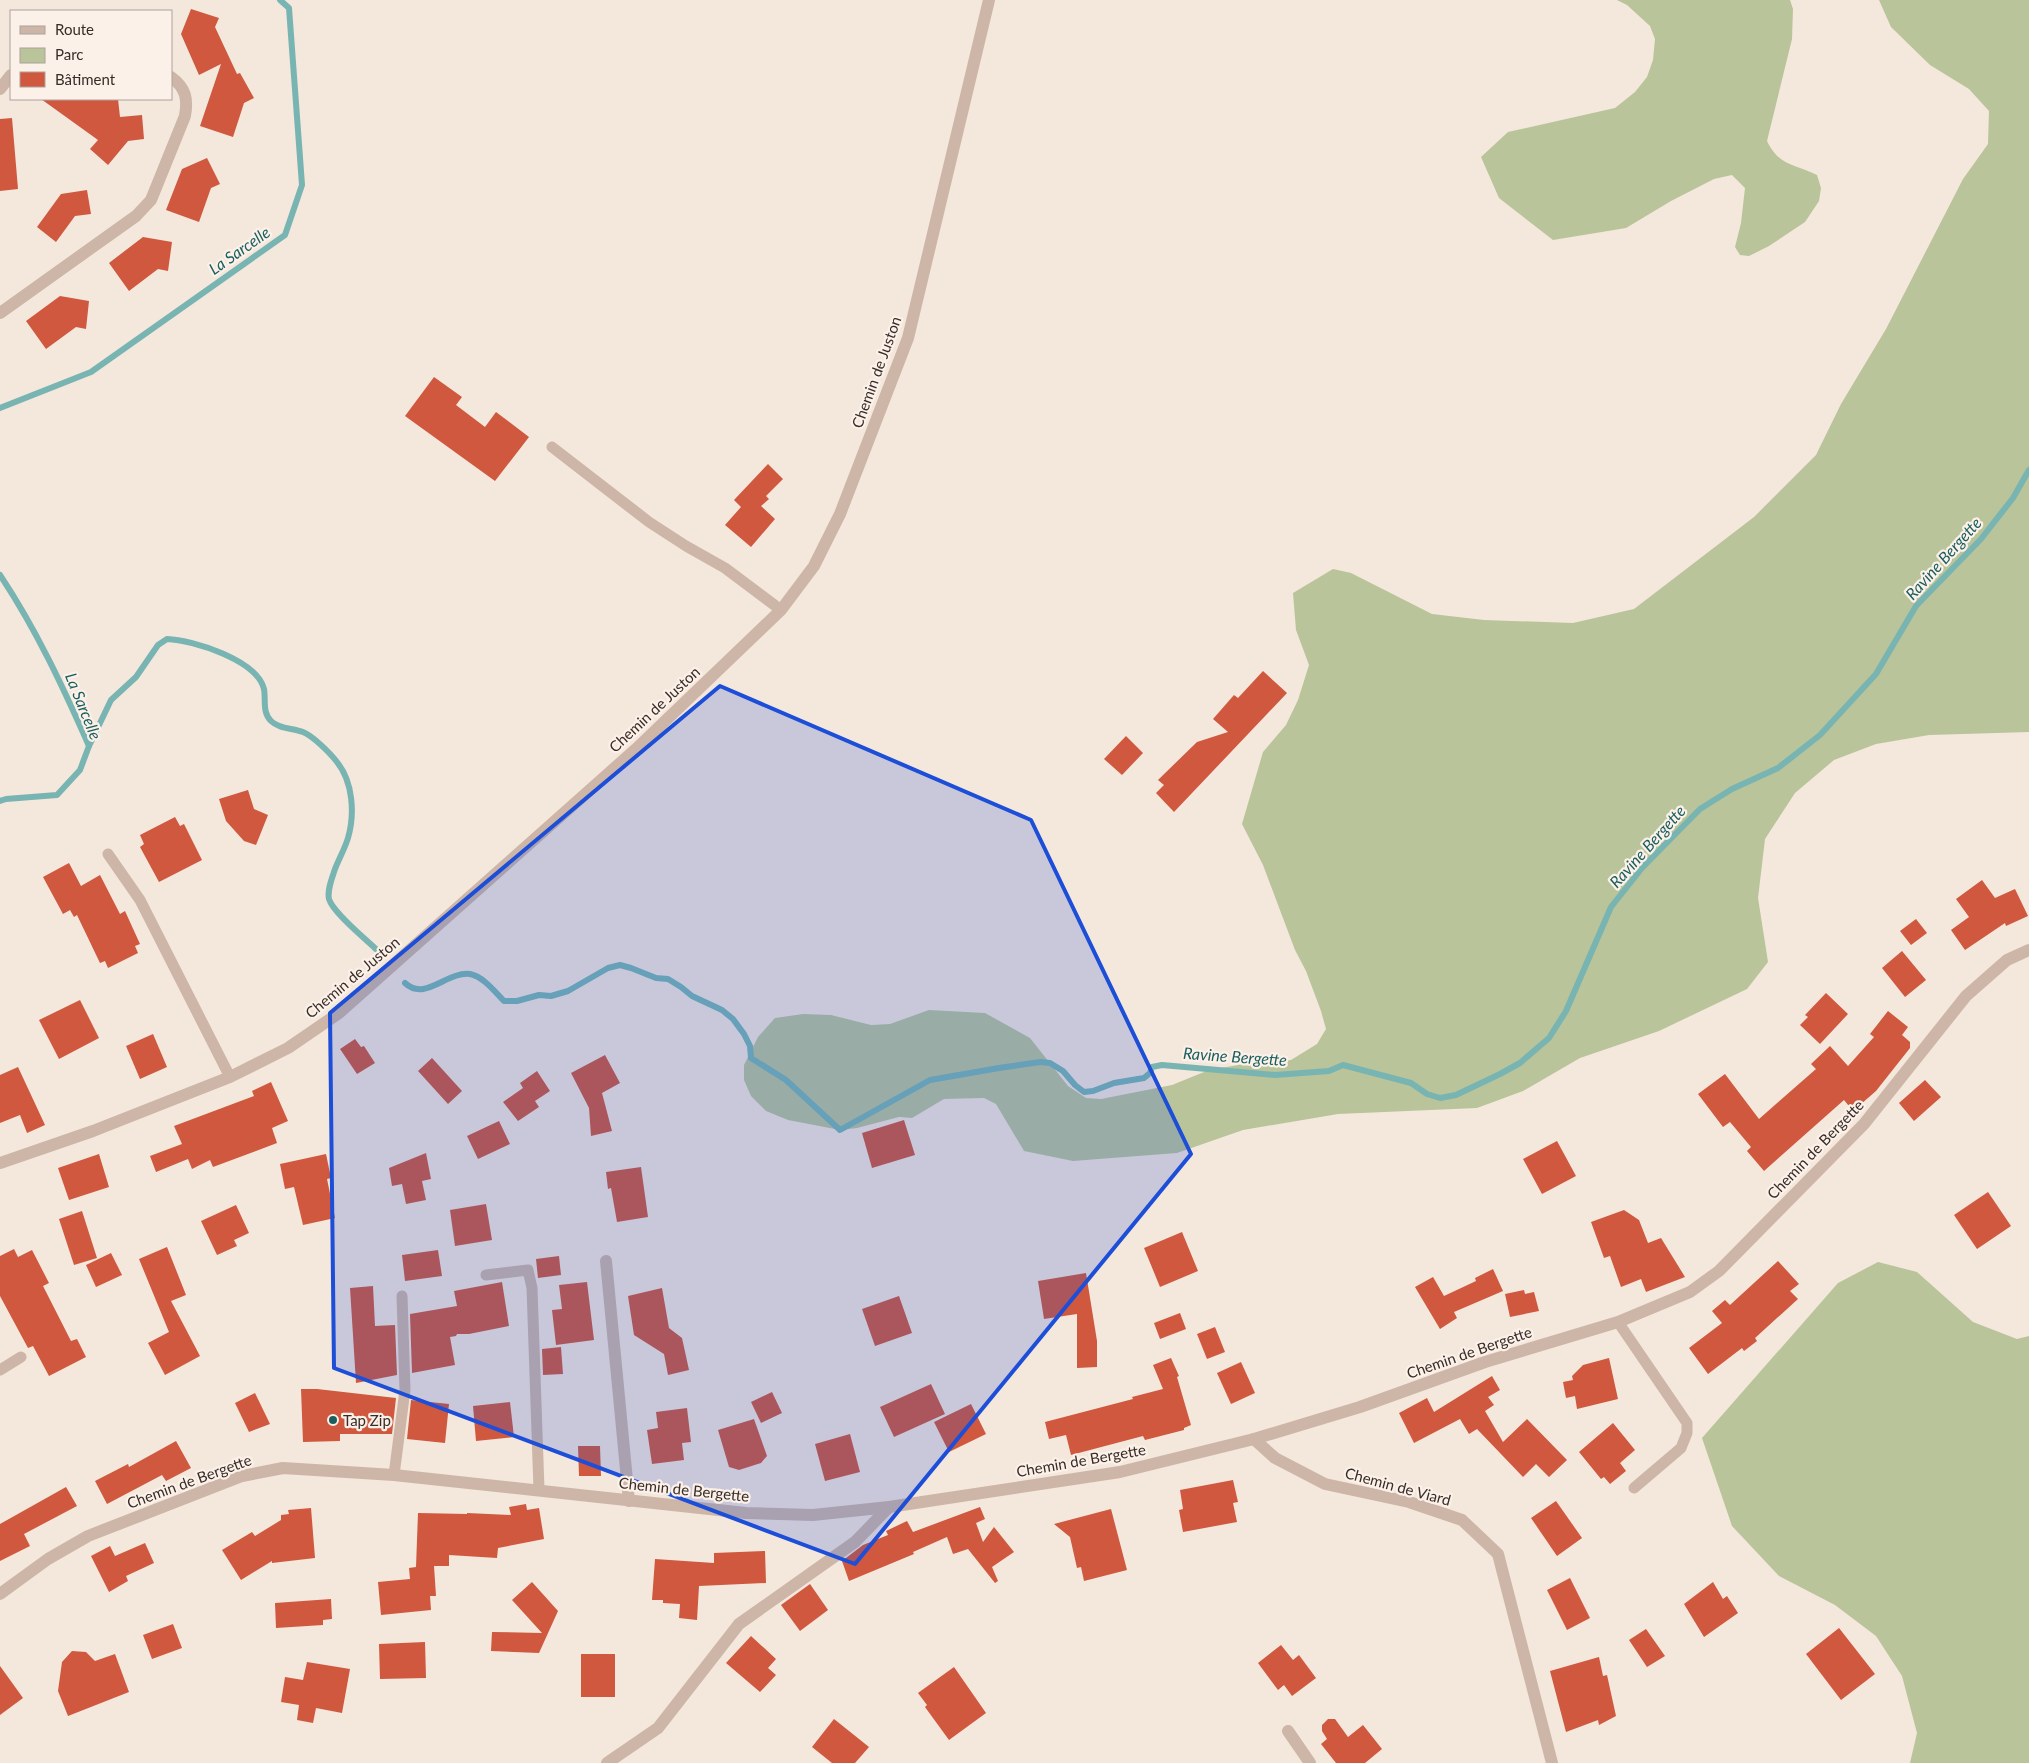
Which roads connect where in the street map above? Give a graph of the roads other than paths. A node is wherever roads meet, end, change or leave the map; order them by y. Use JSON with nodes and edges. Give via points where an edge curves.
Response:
{"nodes":[{"id":1,"x":989,"y":0,"type":"edge"},
{"id":2,"x":10,"y":76,"type":"edge"},
{"id":3,"x":172,"y":78,"type":"edge"},
{"id":4,"x":0,"y":89,"type":"edge"},
{"id":5,"x":0,"y":313,"type":"edge"},
{"id":6,"x":552,"y":447,"type":"dead end"},
{"id":7,"x":781,"y":610,"type":"junction"},
{"id":8,"x":108,"y":854,"type":"dead end"},
{"id":9,"x":2029,"y":950,"type":"edge"},
{"id":10,"x":230,"y":1077,"type":"junction"},
{"id":11,"x":0,"y":1163,"type":"edge"},
{"id":12,"x":606,"y":1261,"type":"dead end"},
{"id":13,"x":486,"y":1275,"type":"dead end"},
{"id":14,"x":402,"y":1296,"type":"dead end"},
{"id":15,"x":1618,"y":1322,"type":"junction"},
{"id":16,"x":22,"y":1357,"type":"dead end"},
{"id":17,"x":0,"y":1370,"type":"edge"},
{"id":18,"x":1254,"y":1439,"type":"junction"},
{"id":19,"x":394,"y":1475,"type":"junction"},
{"id":20,"x":1634,"y":1488,"type":"dead end"},
{"id":21,"x":539,"y":1490,"type":"junction"},
{"id":22,"x":629,"y":1501,"type":"junction"},
{"id":23,"x":890,"y":1507,"type":"junction"},
{"id":24,"x":0,"y":1594,"type":"edge"},
{"id":25,"x":1288,"y":1732,"type":"dead end"},
{"id":26,"x":607,"y":1763,"type":"edge"},
{"id":27,"x":1310,"y":1763,"type":"edge"},
{"id":28,"x":1552,"y":1763,"type":"edge"}],
"edges":[{"from":1,"to":7,"type":"street","name":"Chemin de Juston","via":[[908,338],[840,514],[814,566]]},
{"from":2,"to":4,"type":"street"},
{"from":3,"to":5,"type":"street","via":[[186,94],[185,116],[151,200],[136,216]]},
{"from":6,"to":7,"type":"lane","via":[[649,522],[726,568]]},
{"from":7,"to":10,"type":"street","name":"Chemin de Juston","via":[[636,749],[339,1013],[288,1048]]},
{"from":8,"to":10,"type":"lane","via":[[140,900]]},
{"from":9,"to":15,"type":"street","name":"Chemin de Bergette","via":[[2008,960],[1966,996],[1864,1124],[1719,1271],[1690,1292]]},
{"from":10,"to":11,"type":"street","name":"Chemin de Juston","via":[[93,1131]]},
{"from":12,"to":22,"type":"street"},
{"from":13,"to":21,"type":"lane","via":[[528,1270],[532,1288]]},
{"from":14,"to":19,"type":"lane","via":[[405,1390]]},
{"from":15,"to":18,"type":"street","name":"Chemin de Bergette","via":[[1485,1362],[1360,1407]]},
{"from":15,"to":20,"type":"lane","via":[[1687,1423],[1681,1448]]},
{"from":16,"to":17,"type":"lane"},
{"from":18,"to":23,"type":"street","name":"Chemin de Bergette","via":[[1120,1472]]},
{"from":18,"to":28,"type":"street","name":"Chemin de Viard","via":[[1275,1458],[1325,1484],[1408,1502],[1462,1520],[1498,1554]]},
{"from":19,"to":21,"type":"street","name":"Chemin de Bergette"},
{"from":19,"to":24,"type":"street","name":"Chemin de Bergette","via":[[283,1468],[242,1476],[88,1536],[48,1559]]},
{"from":21,"to":22,"type":"street","name":"Chemin de Bergette"},
{"from":22,"to":23,"type":"street","name":"Chemin de Bergette","via":[[746,1513],[813,1515]]},
{"from":23,"to":26,"type":"street","via":[[855,1542],[738,1624],[658,1728]]},
{"from":25,"to":27,"type":"street"}]}
